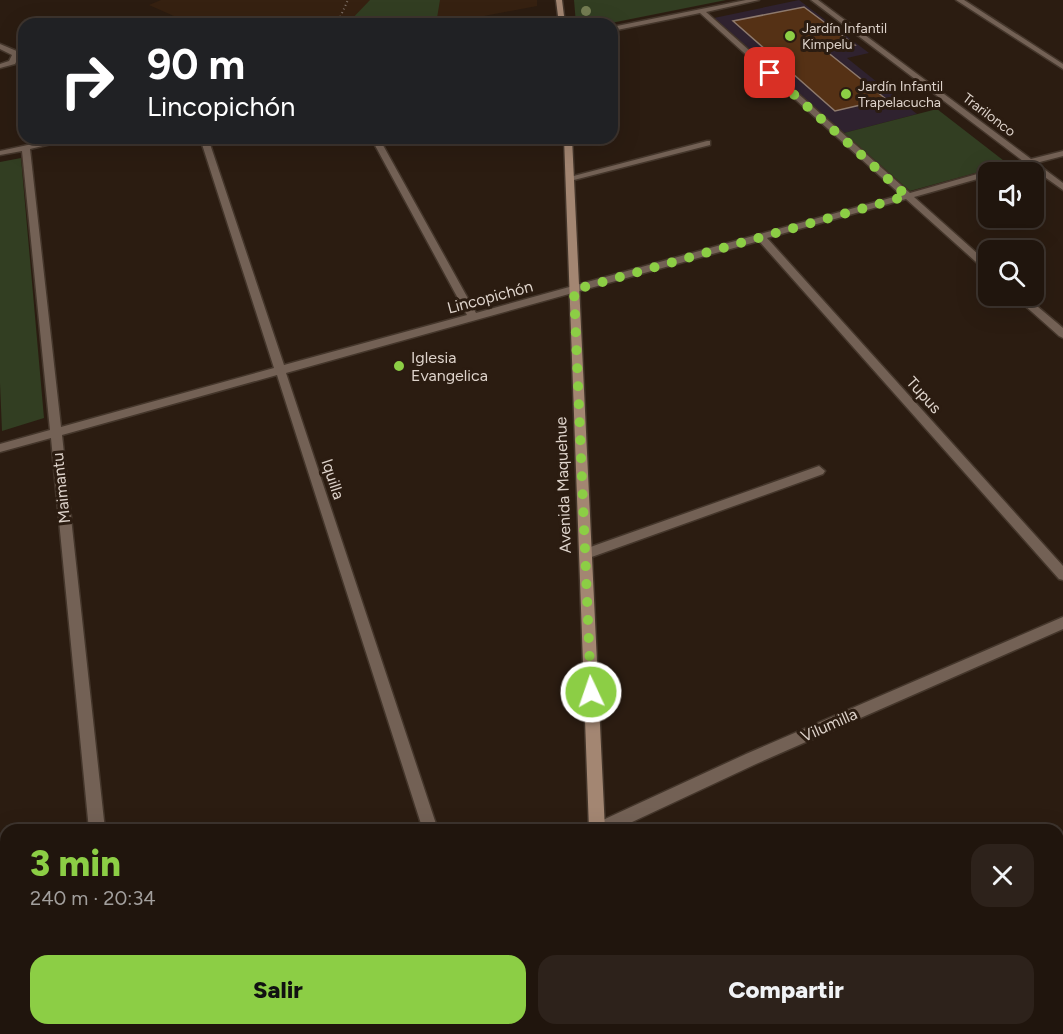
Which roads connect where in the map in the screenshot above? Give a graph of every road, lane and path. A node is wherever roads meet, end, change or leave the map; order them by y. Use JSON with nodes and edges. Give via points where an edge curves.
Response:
{"nodes":[{"id":1,"x":348,"y":0,"type":"edge"},
{"id":2,"x":560,"y":0,"type":"edge"},
{"id":3,"x":756,"y":0,"type":"edge"},
{"id":4,"x":814,"y":0,"type":"edge"},
{"id":5,"x":959,"y":0,"type":"edge"},
{"id":6,"x":701,"y":11,"type":"junction"},
{"id":7,"x":340,"y":18,"type":"edge"},
{"id":8,"x":562,"y":18,"type":"edge"},
{"id":9,"x":618,"y":28,"type":"edge"},
{"id":10,"x":0,"y":46,"type":"edge"},
{"id":11,"x":0,"y":66,"type":"edge"},
{"id":12,"x":1063,"y":67,"type":"edge"},
{"id":13,"x":707,"y":143,"type":"dead end"},
{"id":14,"x":41,"y":144,"type":"edge"},
{"id":15,"x":206,"y":144,"type":"edge"},
{"id":16,"x":378,"y":144,"type":"edge"},
{"id":17,"x":568,"y":144,"type":"edge"},
{"id":18,"x":26,"y":147,"type":"junction"},
{"id":19,"x":0,"y":153,"type":"edge"},
{"id":20,"x":1063,"y":153,"type":"edge"},
{"id":21,"x":1030,"y":162,"type":"joint"},
{"id":22,"x":1044,"y":173,"type":"edge"},
{"id":23,"x":978,"y":177,"type":"edge"},
{"id":24,"x":570,"y":178,"type":"junction"},
{"id":25,"x":1063,"y":187,"type":"edge"},
{"id":26,"x":907,"y":196,"type":"junction"},
{"id":27,"x":760,"y":237,"type":"junction"},
{"id":28,"x":978,"y":259,"type":"edge"},
{"id":29,"x":574,"y":290,"type":"junction"},
{"id":30,"x":1031,"y":306,"type":"edge"},
{"id":31,"x":474,"y":317,"type":"junction"},
{"id":32,"x":1063,"y":334,"type":"edge"},
{"id":33,"x":280,"y":371,"type":"junction"},
{"id":34,"x":56,"y":433,"type":"junction"},
{"id":35,"x":0,"y":448,"type":"edge"},
{"id":36,"x":819,"y":471,"type":"dead end"},
{"id":37,"x":586,"y":554,"type":"junction"},
{"id":38,"x":1063,"y":575,"type":"edge"},
{"id":39,"x":1063,"y":623,"type":"edge"},
{"id":40,"x":96,"y":824,"type":"edge"},
{"id":41,"x":429,"y":824,"type":"edge"},
{"id":42,"x":597,"y":824,"type":"edge"},
{"id":43,"x":608,"y":824,"type":"edge"}],
"edges":[{"from":1,"to":7,"type":"path"},
{"from":2,"to":8,"type":"main road"},
{"from":3,"to":6,"type":"street"},
{"from":4,"to":21,"type":"street","name":"Trarilonco"},
{"from":5,"to":12,"type":"street"},
{"from":6,"to":9,"type":"street"},
{"from":6,"to":26,"type":"street"},
{"from":10,"to":11,"type":"street","via":[[16,54],[12,62]]},
{"from":13,"to":24,"type":"street"},
{"from":14,"to":18,"type":"street"},
{"from":15,"to":33,"type":"street","name":"Iquilla"},
{"from":16,"to":31,"type":"street"},
{"from":17,"to":24,"type":"main road","name":"Avenida Maquehue"},
{"from":18,"to":19,"type":"street"},
{"from":18,"to":34,"type":"street","name":"Maimantu"},
{"from":20,"to":21,"type":"street"},
{"from":22,"to":25,"type":"street","name":"Trarilonco"},
{"from":23,"to":26,"type":"street","name":"Lincopichón"},
{"from":24,"to":29,"type":"main road","name":"Avenida Maquehue"},
{"from":26,"to":27,"type":"street","name":"Lincopichón"},
{"from":26,"to":28,"type":"street"},
{"from":27,"to":29,"type":"street","name":"Lincopichón"},
{"from":27,"to":38,"type":"street","name":"Tupus"},
{"from":29,"to":31,"type":"street","name":"Lincopichón"},
{"from":29,"to":37,"type":"main road","name":"Avenida Maquehue"},
{"from":30,"to":32,"type":"street"},
{"from":31,"to":33,"type":"street","name":"Lincopichón"},
{"from":33,"to":34,"type":"street","name":"Lincopichón"},
{"from":33,"to":41,"type":"street","name":"Iquilla"},
{"from":34,"to":35,"type":"street","name":"Lincopichón"},
{"from":34,"to":40,"type":"street","name":"Maimantu"},
{"from":36,"to":37,"type":"street"},
{"from":37,"to":42,"type":"main road","name":"Avenida Maquehue"},
{"from":39,"to":43,"type":"street","name":"Vilumilla"}]}
